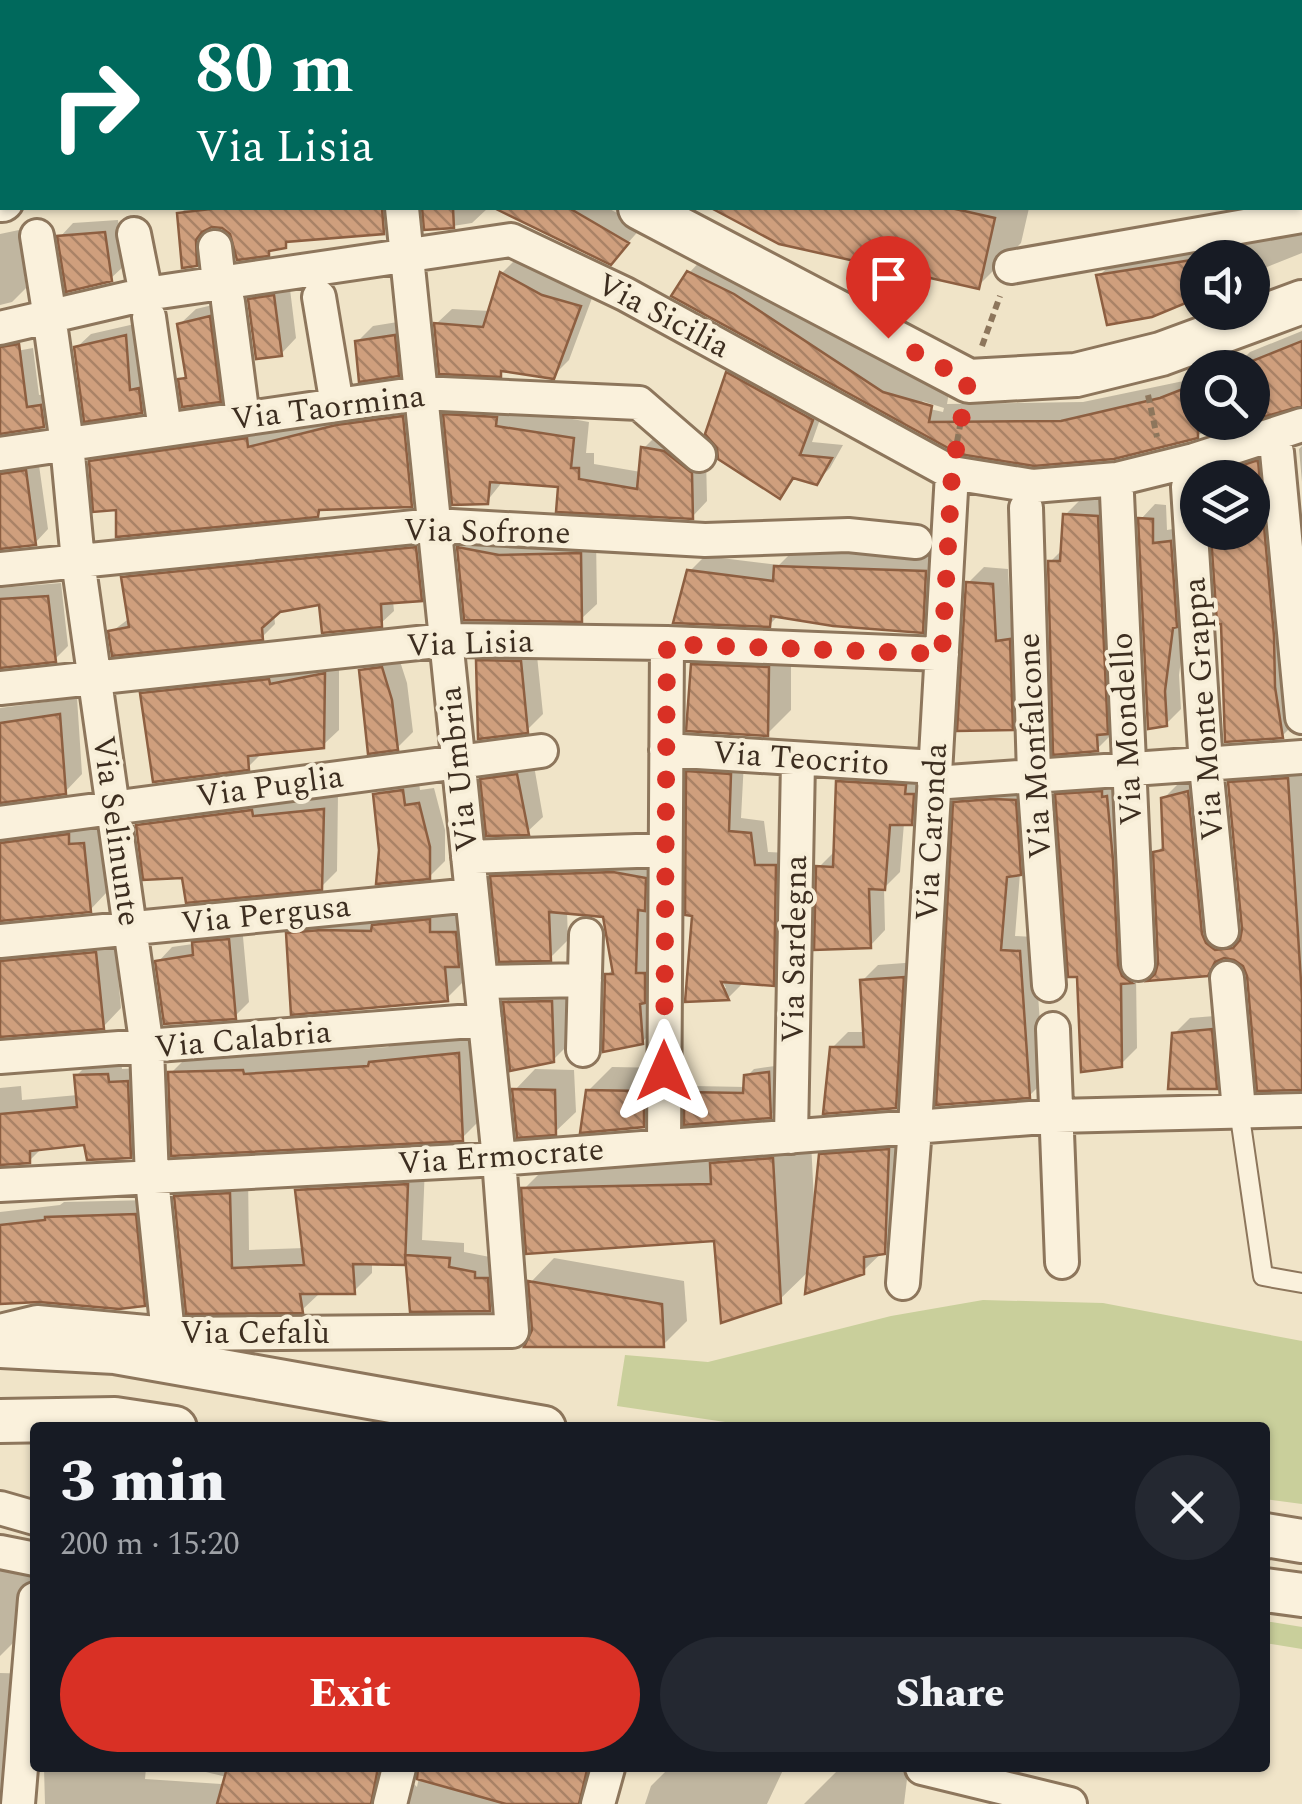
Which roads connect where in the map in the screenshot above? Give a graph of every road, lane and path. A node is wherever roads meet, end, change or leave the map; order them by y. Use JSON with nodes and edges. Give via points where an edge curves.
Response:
{"nodes":[{"id":1,"x":402,"y":210,"type":"edge"},
{"id":2,"x":644,"y":210,"type":"edge"},
{"id":3,"x":1302,"y":216,"type":"edge"},
{"id":4,"x":134,"y":234,"type":"dead end"},
{"id":5,"x":37,"y":236,"type":"dead end"},
{"id":6,"x":215,"y":247,"type":"dead end"},
{"id":7,"x":406,"y":254,"type":"junction"},
{"id":8,"x":1011,"y":266,"type":"joint"},
{"id":9,"x":224,"y":292,"type":"junction"},
{"id":10,"x":320,"y":297,"type":"dead end"},
{"id":11,"x":1302,"y":302,"type":"edge"},
{"id":12,"x":148,"y":305,"type":"junction"},
{"id":13,"x":50,"y":324,"type":"junction"},
{"id":14,"x":0,"y":328,"type":"edge"},
{"id":15,"x":1140,"y":360,"type":"junction"},
{"id":16,"x":968,"y":381,"type":"junction"},
{"id":17,"x":420,"y":393,"type":"junction"},
{"id":18,"x":337,"y":404,"type":"junction"},
{"id":19,"x":244,"y":418,"type":"junction"},
{"id":20,"x":1302,"y":425,"type":"edge"},
{"id":21,"x":165,"y":430,"type":"junction"},
{"id":22,"x":67,"y":444,"type":"junction"},
{"id":23,"x":1277,"y":452,"type":"dead end"},
{"id":24,"x":0,"y":454,"type":"edge"},
{"id":25,"x":698,"y":455,"type":"dead end"},
{"id":26,"x":952,"y":473,"type":"junction"},
{"id":27,"x":1176,"y":477,"type":"junction"},
{"id":28,"x":1117,"y":494,"type":"dead end"},
{"id":29,"x":1026,"y":508,"type":"dead end"},
{"id":30,"x":434,"y":525,"type":"junction"},
{"id":31,"x":916,"y":542,"type":"dead end"},
{"id":32,"x":78,"y":561,"type":"junction"},
{"id":33,"x":0,"y":569,"type":"edge"},
{"id":34,"x":446,"y":640,"type":"junction"},
{"id":35,"x":667,"y":644,"type":"junction"},
{"id":36,"x":942,"y":654,"type":"junction"},
{"id":37,"x":94,"y":676,"type":"junction"},
{"id":38,"x":0,"y":688,"type":"edge"},
{"id":39,"x":1302,"y":717,"type":"edge"},
{"id":40,"x":666,"y":750,"type":"junction"},
{"id":41,"x":541,"y":752,"type":"dead end"},
{"id":42,"x":1302,"y":758,"type":"edge"},
{"id":43,"x":798,"y":760,"type":"junction"},
{"id":44,"x":458,"y":762,"type":"junction"},
{"id":45,"x":1206,"y":766,"type":"junction"},
{"id":46,"x":1128,"y":771,"type":"junction"},
{"id":47,"x":935,"y":775,"type":"junction"},
{"id":48,"x":1034,"y":775,"type":"junction"},
{"id":49,"x":113,"y":808,"type":"junction"},
{"id":50,"x":0,"y":823,"type":"edge"},
{"id":51,"x":665,"y":850,"type":"junction"},
{"id":52,"x":468,"y":856,"type":"junction"},
{"id":53,"x":472,"y":895,"type":"junction"},
{"id":54,"x":130,"y":928,"type":"junction"},
{"id":55,"x":1222,"y":931,"type":"dead end"},
{"id":56,"x":586,"y":935,"type":"dead end"},
{"id":57,"x":0,"y":941,"type":"edge"},
{"id":58,"x":1138,"y":964,"type":"dead end"},
{"id":59,"x":1227,"y":978,"type":"dead end"},
{"id":60,"x":585,"y":980,"type":"junction"},
{"id":61,"x":481,"y":982,"type":"junction"},
{"id":62,"x":1049,"y":985,"type":"dead end"},
{"id":63,"x":485,"y":1020,"type":"junction"},
{"id":64,"x":1053,"y":1028,"type":"dead end"},
{"id":65,"x":146,"y":1048,"type":"junction"},
{"id":66,"x":583,"y":1050,"type":"dead end"},
{"id":67,"x":0,"y":1057,"type":"edge"},
{"id":68,"x":1239,"y":1110,"type":"junction"},
{"id":69,"x":1302,"y":1110,"type":"edge"},
{"id":70,"x":1056,"y":1116,"type":"junction"},
{"id":71,"x":915,"y":1128,"type":"junction"},
{"id":72,"x":791,"y":1137,"type":"junction"},
{"id":73,"x":664,"y":1145,"type":"junction"},
{"id":74,"x":499,"y":1159,"type":"junction"},
{"id":75,"x":152,"y":1178,"type":"junction"},
{"id":76,"x":0,"y":1186,"type":"edge"},
{"id":77,"x":1062,"y":1262,"type":"dead end"},
{"id":78,"x":1302,"y":1282,"type":"edge"},
{"id":79,"x":903,"y":1284,"type":"dead end"},
{"id":80,"x":0,"y":1331,"type":"edge"},
{"id":81,"x":512,"y":1331,"type":"joint"},
{"id":82,"x":168,"y":1334,"type":"junction"},
{"id":83,"x":0,"y":1346,"type":"edge"},
{"id":84,"x":0,"y":1421,"type":"edge"},
{"id":85,"x":135,"y":1422,"type":"edge"},
{"id":86,"x":513,"y":1422,"type":"edge"},
{"id":87,"x":0,"y":1508,"type":"edge"},
{"id":88,"x":30,"y":1517,"type":"edge"},
{"id":89,"x":1270,"y":1536,"type":"edge"},
{"id":90,"x":1302,"y":1540,"type":"edge"},
{"id":91,"x":0,"y":1552,"type":"edge"},
{"id":92,"x":30,"y":1558,"type":"edge"},
{"id":93,"x":1270,"y":1591,"type":"edge"},
{"id":94,"x":1302,"y":1595,"type":"edge"},
{"id":95,"x":30,"y":1659,"type":"edge"},
{"id":96,"x":398,"y":1772,"type":"edge"},
{"id":97,"x":607,"y":1772,"type":"edge"},
{"id":98,"x":938,"y":1772,"type":"edge"},
{"id":99,"x":18,"y":1804,"type":"edge"},
{"id":100,"x":390,"y":1804,"type":"edge"},
{"id":101,"x":598,"y":1804,"type":"edge"},
{"id":102,"x":1070,"y":1804,"type":"edge"}],
"edges":[{"from":1,"to":7,"type":"street","name":"Via Umbria"},
{"from":2,"to":16,"type":"street"},
{"from":3,"to":8,"type":"street"},
{"from":4,"to":12,"type":"street"},
{"from":5,"to":13,"type":"street","name":"Via Selinunte"},
{"from":6,"to":9,"type":"street"},
{"from":7,"to":9,"type":"street","name":"Via Sicilia"},
{"from":7,"to":17,"type":"street","name":"Via Umbria"},
{"from":7,"to":26,"type":"street","name":"Via Sicilia","via":[[511,240],[626,294]]},
{"from":8,"to":16,"type":"path"},
{"from":9,"to":12,"type":"street","name":"Via Sicilia"},
{"from":9,"to":19,"type":"street"},
{"from":10,"to":18,"type":"street"},
{"from":11,"to":15,"type":"street"},
{"from":12,"to":13,"type":"street","name":"Via Sicilia"},
{"from":12,"to":21,"type":"street"},
{"from":13,"to":14,"type":"street","name":"Via Sicilia"},
{"from":13,"to":22,"type":"street","name":"Via Selinunte"},
{"from":15,"to":16,"type":"street","via":[[1076,375]]},
{"from":15,"to":27,"type":"path"},
{"from":16,"to":26,"type":"path"},
{"from":17,"to":18,"type":"street","name":"Via Taormina"},
{"from":17,"to":25,"type":"street","name":"Via Taormina","via":[[638,404]]},
{"from":17,"to":30,"type":"street","name":"Via Umbria"},
{"from":18,"to":19,"type":"street","name":"Via Taormina"},
{"from":19,"to":21,"type":"street","name":"Via Taormina"},
{"from":20,"to":27,"type":"street","name":"Via Sicilia"},
{"from":21,"to":22,"type":"street","name":"Via Taormina"},
{"from":22,"to":24,"type":"street","name":"Via Taormina"},
{"from":22,"to":32,"type":"street","name":"Via Selinunte"},
{"from":23,"to":39,"type":"street"},
{"from":26,"to":27,"type":"street","name":"Via Sicilia","via":[[1033,486]]},
{"from":26,"to":36,"type":"street","name":"Via Caronda"},
{"from":27,"to":45,"type":"street","name":"Via Monte Grappa"},
{"from":28,"to":46,"type":"street","name":"Via Mondello"},
{"from":29,"to":48,"type":"street","name":"Via Monfalcone"},
{"from":30,"to":31,"type":"street","name":"Via Sofrone","via":[[704,540],[848,535]]},
{"from":30,"to":32,"type":"street","name":"Via Sofrone"},
{"from":30,"to":34,"type":"street","name":"Via Umbria"},
{"from":32,"to":33,"type":"street","name":"Via Sofrone"},
{"from":32,"to":37,"type":"street","name":"Via Selinunte"},
{"from":34,"to":35,"type":"street","name":"Via Lisia"},
{"from":34,"to":37,"type":"street","name":"Via Lisia"},
{"from":34,"to":44,"type":"street","name":"Via Umbria"},
{"from":35,"to":36,"type":"street","name":"Via Lisia"},
{"from":35,"to":40,"type":"street"},
{"from":36,"to":47,"type":"street","name":"Via Caronda"},
{"from":37,"to":38,"type":"street","name":"Via Lisia"},
{"from":37,"to":49,"type":"street","name":"Via Selinunte"},
{"from":40,"to":43,"type":"street","name":"Via Teocrito"},
{"from":40,"to":51,"type":"street"},
{"from":41,"to":44,"type":"street","name":"Via Puglia"},
{"from":42,"to":45,"type":"street","name":"Via Teocrito"},
{"from":43,"to":47,"type":"street","name":"Via Teocrito"},
{"from":43,"to":72,"type":"street","name":"Via Sardegna"},
{"from":44,"to":49,"type":"street","name":"Via Puglia"},
{"from":44,"to":52,"type":"street","name":"Via Umbria"},
{"from":45,"to":46,"type":"street","name":"Via Teocrito"},
{"from":45,"to":55,"type":"street","name":"Via Monte Grappa"},
{"from":46,"to":48,"type":"street","name":"Via Teocrito"},
{"from":46,"to":58,"type":"street","name":"Via Mondello"},
{"from":47,"to":48,"type":"street","name":"Via Teocrito"},
{"from":47,"to":71,"type":"street","name":"Via Caronda"},
{"from":48,"to":62,"type":"street","name":"Via Monfalcone"},
{"from":49,"to":50,"type":"street","name":"Via Puglia"},
{"from":49,"to":54,"type":"street","name":"Via Selinunte"},
{"from":51,"to":52,"type":"street"},
{"from":51,"to":73,"type":"street"},
{"from":52,"to":53,"type":"street","name":"Via Umbria"},
{"from":53,"to":54,"type":"street","name":"Via Pergusa"},
{"from":53,"to":61,"type":"street","name":"Via Umbria"},
{"from":54,"to":57,"type":"street","name":"Via Pergusa"},
{"from":54,"to":65,"type":"street","name":"Via Selinunte"},
{"from":56,"to":60,"type":"street"},
{"from":59,"to":68,"type":"street"},
{"from":60,"to":61,"type":"street"},
{"from":60,"to":66,"type":"street"},
{"from":61,"to":63,"type":"street","name":"Via Umbria"},
{"from":63,"to":65,"type":"street","name":"Via Calabria"},
{"from":63,"to":74,"type":"street","name":"Via Umbria"},
{"from":64,"to":70,"type":"street"},
{"from":65,"to":67,"type":"street","name":"Via Calabria"},
{"from":65,"to":75,"type":"street","name":"Via Selinunte"},
{"from":68,"to":69,"type":"street","name":"Via Ermocrate"},
{"from":68,"to":70,"type":"street","name":"Via Ermocrate"},
{"from":68,"to":78,"type":"lane","via":[[1263,1276]]},
{"from":70,"to":71,"type":"street","name":"Via Ermocrate"},
{"from":70,"to":77,"type":"street"},
{"from":71,"to":72,"type":"street","name":"Via Ermocrate"},
{"from":71,"to":79,"type":"street","name":"Via Caronda"},
{"from":72,"to":73,"type":"street","name":"Via Ermocrate"},
{"from":73,"to":74,"type":"street","name":"Via Ermocrate"},
{"from":74,"to":75,"type":"street","name":"Via Ermocrate"},
{"from":74,"to":81,"type":"street","name":"Via Umbria"},
{"from":75,"to":76,"type":"street","name":"Via Ermocrate"},
{"from":75,"to":82,"type":"street","name":"Via Selinunte"},
{"from":80,"to":82,"type":"street","name":"Via Cefalù","via":[[37,1322]]},
{"from":81,"to":82,"type":"street","name":"Via Cefalù"},
{"from":83,"to":86,"type":"street","via":[[115,1352]]},
{"from":84,"to":85,"type":"street"},
{"from":87,"to":88,"type":"street"},
{"from":89,"to":90,"type":"street"},
{"from":91,"to":92,"type":"street"},
{"from":93,"to":94,"type":"street"},
{"from":95,"to":99,"type":"street"},
{"from":96,"to":100,"type":"street"},
{"from":97,"to":101,"type":"street"},
{"from":98,"to":102,"type":"street"}]}
